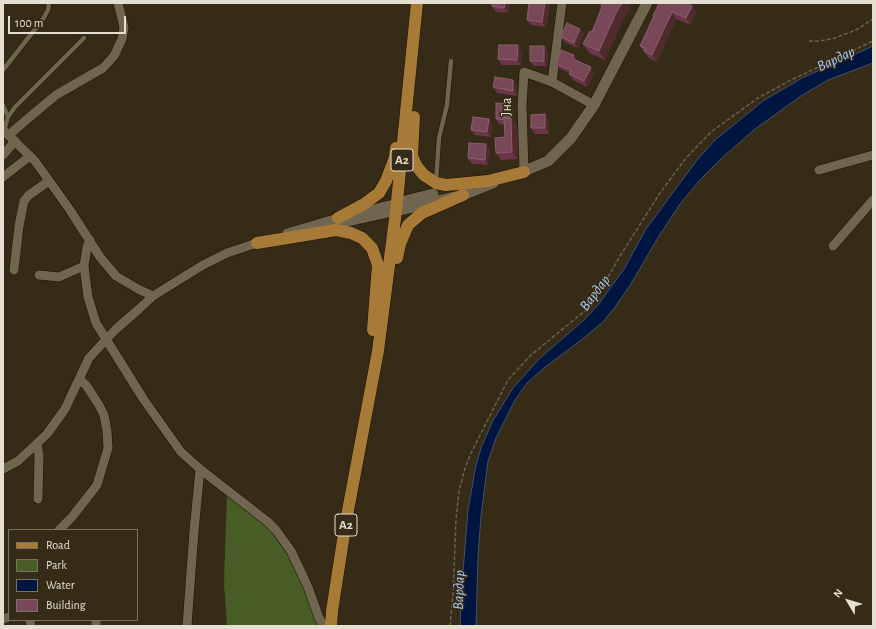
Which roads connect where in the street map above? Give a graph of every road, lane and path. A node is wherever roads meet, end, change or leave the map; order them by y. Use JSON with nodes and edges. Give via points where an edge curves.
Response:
{"nodes":[{"id":1,"x":49,"y":3,"type":"edge"},
{"id":2,"x":118,"y":3,"type":"edge"},
{"id":3,"x":417,"y":3,"type":"edge"},
{"id":4,"x":562,"y":3,"type":"edge"},
{"id":5,"x":647,"y":3,"type":"edge"},
{"id":6,"x":873,"y":19,"type":"edge"},
{"id":7,"x":84,"y":38,"type":"dead end"},
{"id":8,"x":809,"y":41,"type":"dead end"},
{"id":9,"x":873,"y":41,"type":"edge"},
{"id":10,"x":414,"y":42,"type":"junction"},
{"id":11,"x":450,"y":61,"type":"dead end"},
{"id":12,"x":3,"y":70,"type":"edge"},
{"id":13,"x":552,"y":82,"type":"junction"},
{"id":14,"x":3,"y":105,"type":"edge"},
{"id":15,"x":594,"y":105,"type":"junction"},
{"id":16,"x":8,"y":117,"type":"junction"},
{"id":17,"x":8,"y":134,"type":"edge"},
{"id":18,"x":3,"y":155,"type":"edge"},
{"id":19,"x":873,"y":155,"type":"edge"},
{"id":20,"x":30,"y":156,"type":"junction"},
{"id":21,"x":819,"y":170,"type":"dead end"},
{"id":22,"x":524,"y":172,"type":"junction"},
{"id":23,"x":3,"y":177,"type":"edge"},
{"id":24,"x":49,"y":181,"type":"junction"},
{"id":25,"x":436,"y":183,"type":"junction"},
{"id":26,"x":489,"y":184,"type":"junction"},
{"id":27,"x":463,"y":194,"type":"junction"},
{"id":28,"x":873,"y":200,"type":"edge"},
{"id":29,"x":397,"y":207,"type":"junction"},
{"id":30,"x":338,"y":218,"type":"junction"},
{"id":31,"x":90,"y":240,"type":"junction"},
{"id":32,"x":257,"y":242,"type":"junction"},
{"id":33,"x":833,"y":246,"type":"dead end"},
{"id":34,"x":84,"y":266,"type":"junction"},
{"id":35,"x":14,"y":270,"type":"dead end"},
{"id":36,"x":39,"y":275,"type":"dead end"},
{"id":37,"x":154,"y":296,"type":"junction"},
{"id":38,"x":107,"y":340,"type":"junction"},
{"id":39,"x":378,"y":352,"type":"junction"},
{"id":40,"x":80,"y":380,"type":"junction"},
{"id":41,"x":365,"y":424,"type":"junction"},
{"id":42,"x":37,"y":445,"type":"junction"},
{"id":43,"x":3,"y":469,"type":"edge"},
{"id":44,"x":200,"y":469,"type":"junction"},
{"id":45,"x":38,"y":499,"type":"dead end"},
{"id":46,"x":60,"y":529,"type":"edge"},
{"id":47,"x":187,"y":626,"type":"edge"},
{"id":48,"x":324,"y":626,"type":"edge"},
{"id":49,"x":331,"y":626,"type":"edge"},
{"id":50,"x":450,"y":626,"type":"edge"}],
"edges":[{"from":1,"to":12,"type":"lane","via":[[43,19]]},
{"from":2,"to":17,"type":"street","via":[[124,27],[122,39],[114,56],[103,68],[56,95]]},
{"from":3,"to":10,"type":"main road","number":"A2"},
{"from":4,"to":13,"type":"street"},
{"from":5,"to":15,"type":"street"},
{"from":6,"to":8,"type":"path","via":[[856,30],[834,38]]},
{"from":7,"to":16,"type":"lane"},
{"from":9,"to":50,"type":"path","via":[[758,98],[711,132],[686,158],[660,193],[592,305],[531,355],[508,380],[471,453],[459,491]]},
{"from":10,"to":25,"type":"main road","via":[[416,81],[412,156],[424,175]]},
{"from":10,"to":29,"type":"main road","number":"A2"},
{"from":10,"to":30,"type":"main road","via":[[395,157],[386,181],[379,193]]},
{"from":11,"to":25,"type":"lane","via":[[447,105],[440,138]]},
{"from":13,"to":15,"type":"street","name":"Јна"},
{"from":13,"to":22,"type":"street","name":"Јна","via":[[524,72]]},
{"from":14,"to":16,"type":"lane"},
{"from":15,"to":22,"type":"street","via":[[571,138],[548,161]]},
{"from":16,"to":17,"type":"lane"},
{"from":17,"to":18,"type":"street"},
{"from":17,"to":20,"type":"street"},
{"from":19,"to":21,"type":"street"},
{"from":20,"to":23,"type":"street"},
{"from":20,"to":24,"type":"street"},
{"from":22,"to":25,"type":"main road","via":[[488,181],[446,185]]},
{"from":22,"to":26,"type":"street"},
{"from":24,"to":31,"type":"street"},
{"from":24,"to":35,"type":"street","via":[[32,192],[24,201]]},
{"from":26,"to":27,"type":"street"},
{"from":26,"to":29,"type":"street","via":[[460,188]]},
{"from":27,"to":29,"type":"street"},
{"from":27,"to":39,"type":"main road","via":[[422,213],[408,225],[400,244],[387,319]]},
{"from":28,"to":33,"type":"street"},
{"from":29,"to":30,"type":"street"},
{"from":29,"to":32,"type":"street"},
{"from":29,"to":39,"type":"main road","number":"A2"},
{"from":30,"to":32,"type":"street"},
{"from":31,"to":34,"type":"street"},
{"from":31,"to":37,"type":"street","via":[[116,276]]},
{"from":32,"to":37,"type":"street","via":[[202,265]]},
{"from":32,"to":41,"type":"main road","via":[[336,230],[362,238],[372,248],[378,265]]},
{"from":34,"to":36,"type":"street","via":[[59,277]]},
{"from":34,"to":38,"type":"street","via":[[88,298],[96,323]]},
{"from":37,"to":38,"type":"street"},
{"from":38,"to":40,"type":"street","via":[[89,358]]},
{"from":38,"to":44,"type":"street","via":[[175,444]]},
{"from":39,"to":41,"type":"main road","number":"A2"},
{"from":40,"to":42,"type":"street","via":[[65,409]]},
{"from":40,"to":46,"type":"street","via":[[100,405],[107,431],[108,448],[97,485]]},
{"from":41,"to":49,"type":"main road","number":"A2","via":[[346,521]]},
{"from":42,"to":43,"type":"street","via":[[18,461]]},
{"from":42,"to":45,"type":"street"},
{"from":44,"to":47,"type":"street"},
{"from":44,"to":48,"type":"street","via":[[276,530],[291,551]]}]}
